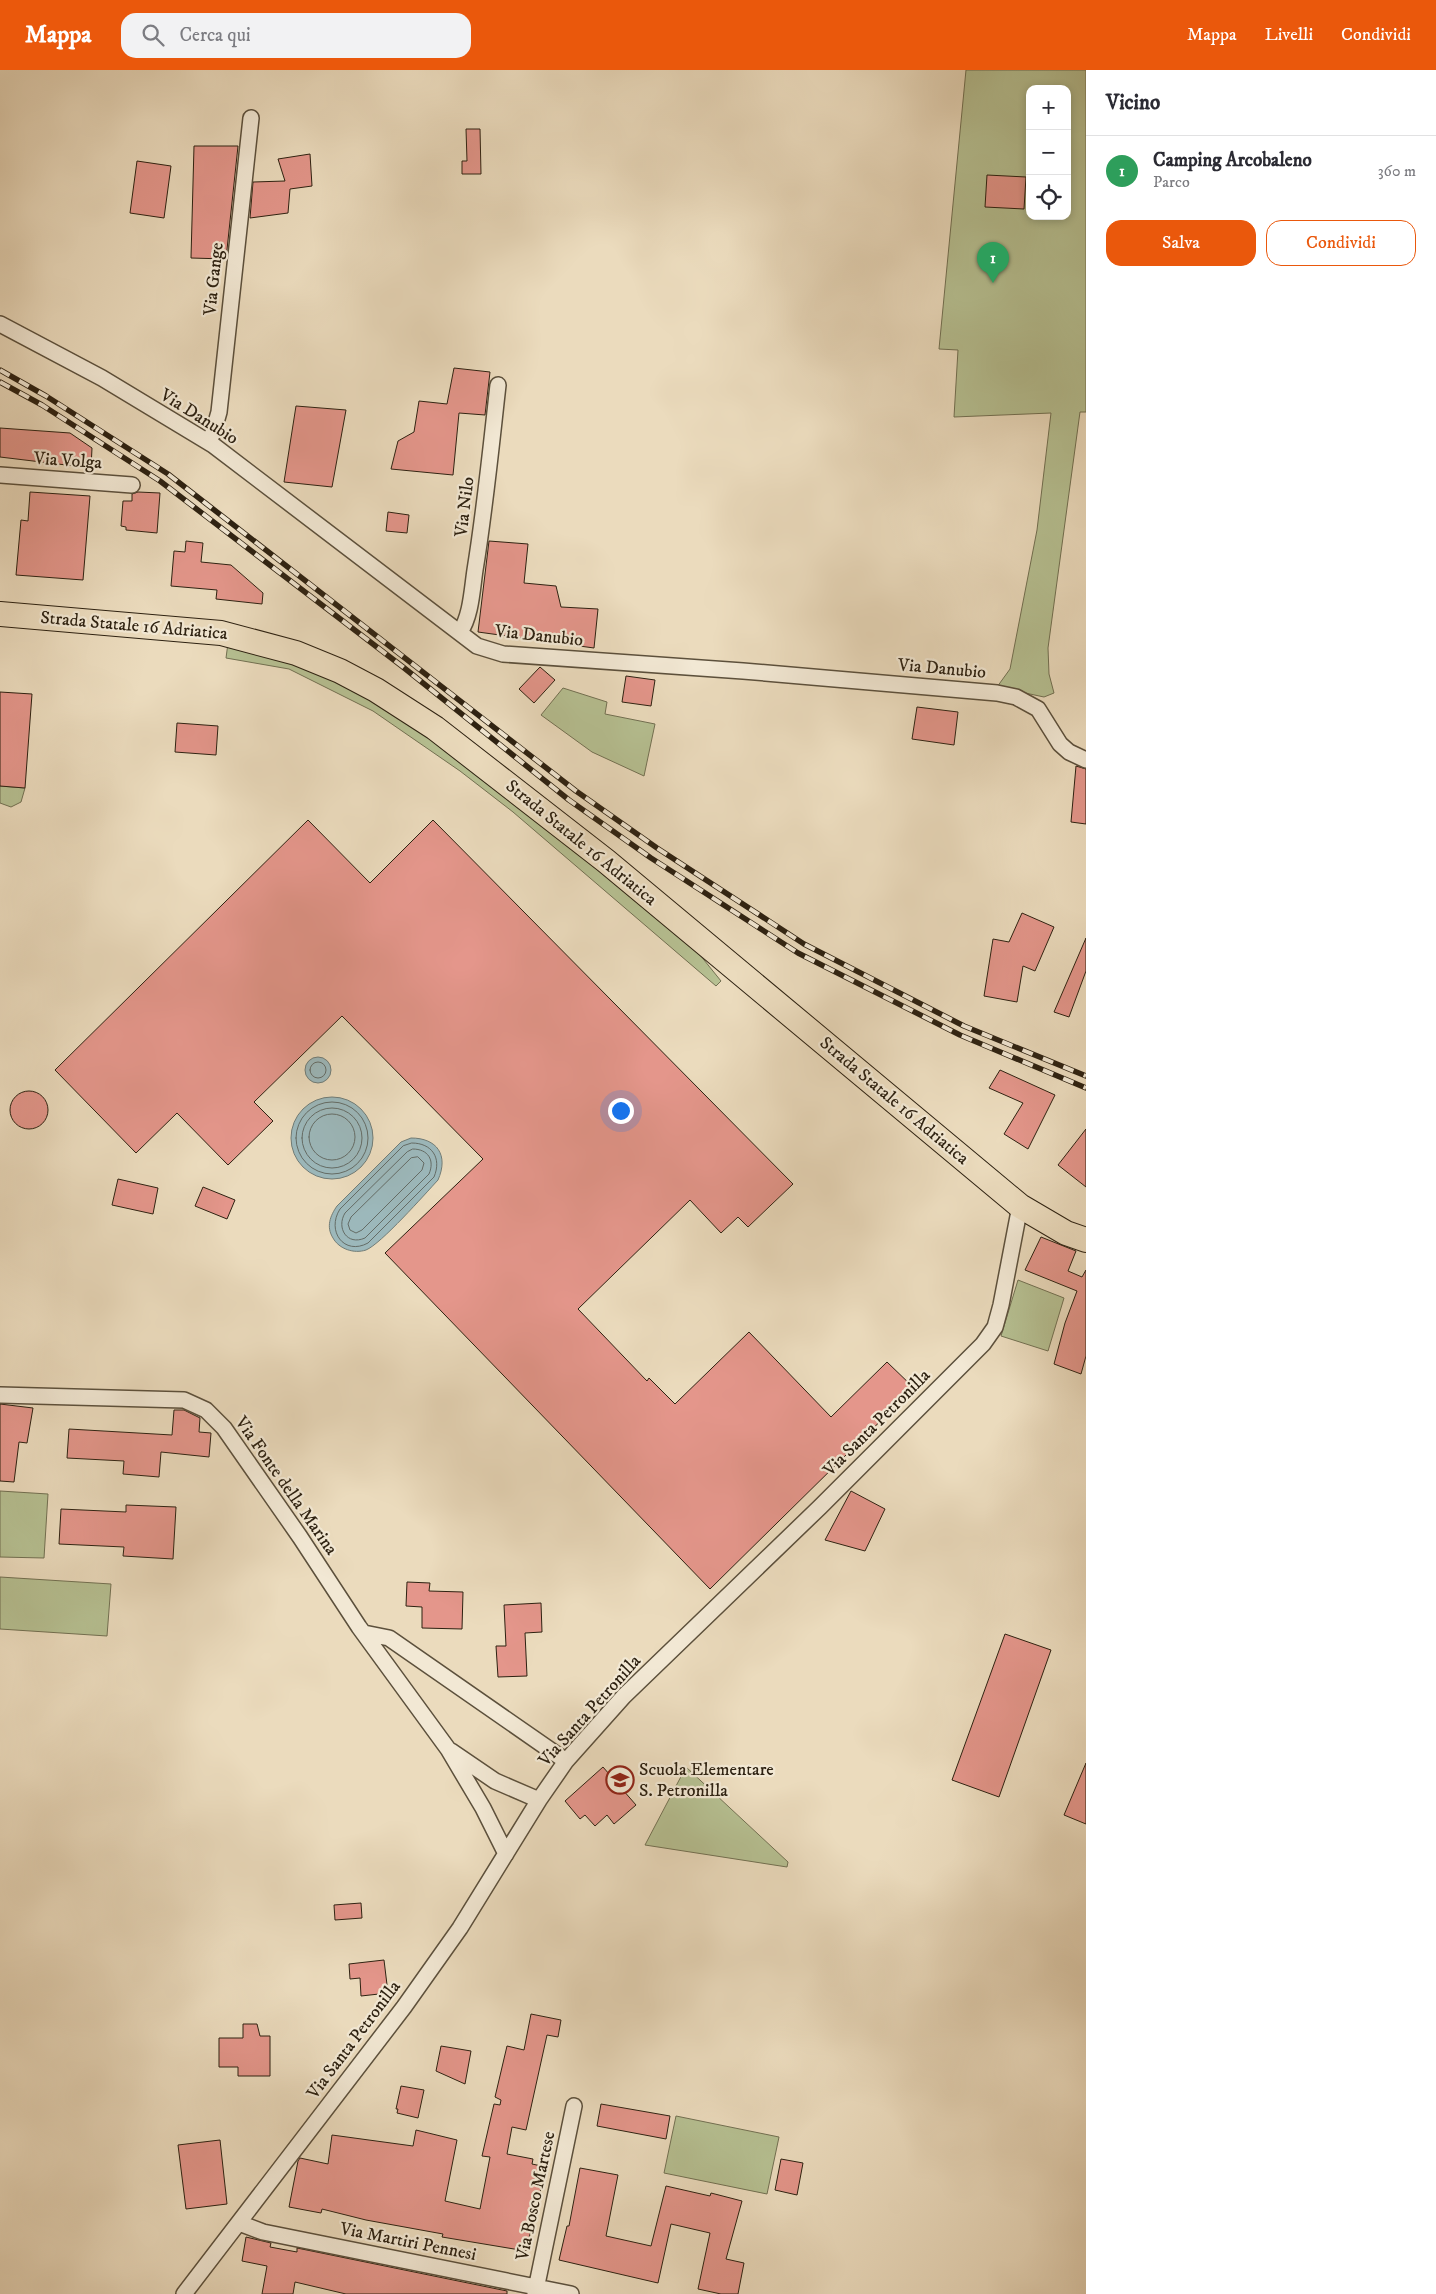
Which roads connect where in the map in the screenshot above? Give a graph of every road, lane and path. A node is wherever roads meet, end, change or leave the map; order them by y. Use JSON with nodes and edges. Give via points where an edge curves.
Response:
{"nodes":[{"id":1,"x":251,"y":118,"type":"dead end"},
{"id":2,"x":0,"y":324,"type":"edge"},
{"id":3,"x":498,"y":385,"type":"dead end"},
{"id":4,"x":208,"y":442,"type":"junction"},
{"id":5,"x":0,"y":475,"type":"edge"},
{"id":6,"x":132,"y":485,"type":"dead end"},
{"id":7,"x":0,"y":614,"type":"edge"},
{"id":8,"x":460,"y":632,"type":"junction"},
{"id":9,"x":1086,"y":760,"type":"edge"},
{"id":10,"x":1020,"y":1206,"type":"junction"},
{"id":11,"x":1086,"y":1240,"type":"edge"},
{"id":12,"x":0,"y":1396,"type":"edge"},
{"id":13,"x":364,"y":1633,"type":"junction"},
{"id":14,"x":448,"y":1749,"type":"junction"},
{"id":15,"x":566,"y":1761,"type":"junction"},
{"id":16,"x":539,"y":1800,"type":"junction"},
{"id":17,"x":506,"y":1854,"type":"junction"},
{"id":18,"x":574,"y":2106,"type":"dead end"},
{"id":19,"x":239,"y":2223,"type":"junction"},
{"id":20,"x":536,"y":2290,"type":"edge"},
{"id":21,"x":184,"y":2294,"type":"edge"},
{"id":22,"x":571,"y":2294,"type":"edge"}],
"edges":[{"from":1,"to":4,"type":"street","name":"Via Gange","via":[[219,412]]},
{"from":2,"to":4,"type":"street","name":"Via Danubio","via":[[102,378]]},
{"from":3,"to":8,"type":"street","name":"Via Nilo","via":[[484,516],[471,594]]},
{"from":4,"to":8,"type":"street","name":"Via Danubio"},
{"from":5,"to":6,"type":"street","name":"Via Volga"},
{"from":7,"to":10,"type":"main road","name":"Strada Statale 16 Adriatica","via":[[198,629],[233,635],[308,657],[389,698],[457,745],[606,861]]},
{"from":8,"to":9,"type":"street","name":"Via Danubio","via":[[477,646],[503,654],[997,693],[1016,697],[1038,709],[1060,744]]},
{"from":10,"to":11,"type":"main road","name":"Strada Statale 16 Adriatica","via":[[1066,1233]]},
{"from":10,"to":15,"type":"street","name":"Via Santa Petronilla","via":[[1001,1305],[995,1327],[983,1344],[624,1696]]},
{"from":12,"to":13,"type":"street","name":"Via Fonte della Marina","via":[[184,1400],[206,1410],[224,1428]]},
{"from":13,"to":14,"type":"street","name":"Via Fonte della Marina"},
{"from":13,"to":15,"type":"street","via":[[390,1638]]},
{"from":14,"to":16,"type":"street","name":"Via Fonte della Marina","via":[[495,1780]]},
{"from":14,"to":17,"type":"street","name":"Via Fonte della Marina"},
{"from":15,"to":16,"type":"street","name":"Via Santa Petronilla"},
{"from":16,"to":17,"type":"street","name":"Via Santa Petronilla"},
{"from":17,"to":19,"type":"street","name":"Via Santa Petronilla","via":[[460,1928],[404,2007]]},
{"from":18,"to":20,"type":"street","name":"Via Bosco Martese"},
{"from":19,"to":20,"type":"street","name":"Via Martiri Pennesi","via":[[263,2232]]},
{"from":19,"to":21,"type":"street","name":"Via Santa Petronilla"},
{"from":20,"to":22,"type":"street","name":"Via Martiri Pennesi"}]}
